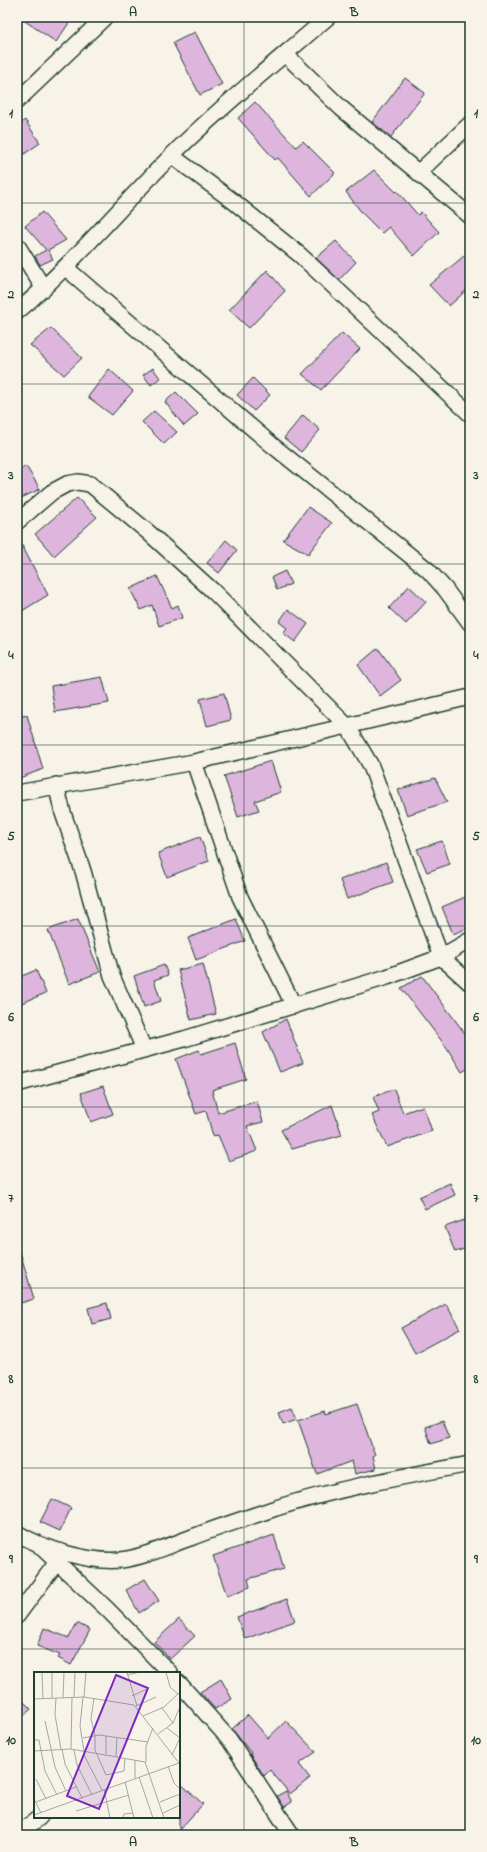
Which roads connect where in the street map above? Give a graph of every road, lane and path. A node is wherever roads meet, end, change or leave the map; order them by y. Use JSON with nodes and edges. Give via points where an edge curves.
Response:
{"nodes":[{"id":1,"x":106,"y":17,"type":"edge"},
{"id":2,"x":328,"y":17,"type":"edge"},
{"id":3,"x":285,"y":54,"type":"junction"},
{"id":4,"x":17,"y":101,"type":"edge"},
{"id":5,"x":470,"y":124,"type":"edge"},
{"id":6,"x":172,"y":156,"type":"junction"},
{"id":7,"x":419,"y":172,"type":"junction"},
{"id":8,"x":470,"y":216,"type":"edge"},
{"id":9,"x":17,"y":245,"type":"edge"},
{"id":10,"x":66,"y":268,"type":"junction"},
{"id":11,"x":44,"y":289,"type":"junction"},
{"id":12,"x":17,"y":312,"type":"edge"},
{"id":13,"x":470,"y":414,"type":"edge"},
{"id":14,"x":17,"y":522,"type":"edge"},
{"id":15,"x":470,"y":623,"type":"edge"},
{"id":16,"x":470,"y":697,"type":"edge"},
{"id":17,"x":348,"y":727,"type":"junction"},
{"id":18,"x":194,"y":762,"type":"junction"},
{"id":19,"x":56,"y":785,"type":"junction"},
{"id":20,"x":17,"y":793,"type":"edge"},
{"id":21,"x":470,"y":940,"type":"edge"},
{"id":22,"x":441,"y":957,"type":"junction"},
{"id":23,"x":470,"y":983,"type":"edge"},
{"id":24,"x":294,"y":1006,"type":"junction"},
{"id":25,"x":144,"y":1049,"type":"junction"},
{"id":26,"x":17,"y":1084,"type":"edge"},
{"id":27,"x":470,"y":1464,"type":"edge"},
{"id":28,"x":17,"y":1533,"type":"edge"},
{"id":29,"x":40,"y":1545,"type":"junction"},
{"id":30,"x":57,"y":1562,"type":"junction"},
{"id":31,"x":17,"y":1616,"type":"edge"},
{"id":32,"x":164,"y":1670,"type":"edge"},
{"id":33,"x":180,"y":1684,"type":"edge"},
{"id":34,"x":39,"y":1818,"type":"edge"},
{"id":35,"x":17,"y":1835,"type":"edge"},
{"id":36,"x":292,"y":1835,"type":"edge"}],
"edges":[{"from":1,"to":4,"type":"street"},
{"from":2,"to":3,"type":"street"},
{"from":3,"to":6,"type":"street"},
{"from":3,"to":7,"type":"street","via":[[341,108]]},
{"from":5,"to":7,"type":"street"},
{"from":6,"to":10,"type":"street"},
{"from":6,"to":13,"type":"street","via":[[300,255]]},
{"from":7,"to":8,"type":"street"},
{"from":9,"to":11,"type":"street"},
{"from":10,"to":11,"type":"street"},
{"from":10,"to":15,"type":"street","via":[[272,445],[428,570]]},
{"from":11,"to":12,"type":"street"},
{"from":14,"to":17,"type":"street","via":[[57,490],[78,482],[90,484],[214,592]]},
{"from":16,"to":17,"type":"street"},
{"from":17,"to":18,"type":"street"},
{"from":17,"to":22,"type":"street","via":[[370,764]]},
{"from":18,"to":19,"type":"street"},
{"from":18,"to":24,"type":"street","via":[[240,897]]},
{"from":19,"to":20,"type":"street"},
{"from":19,"to":25,"type":"street","via":[[112,976]]},
{"from":21,"to":22,"type":"street"},
{"from":22,"to":23,"type":"street"},
{"from":22,"to":24,"type":"street"},
{"from":24,"to":25,"type":"street"},
{"from":25,"to":26,"type":"street"},
{"from":27,"to":29,"type":"street","via":[[312,1498],[121,1560],[99,1560]]},
{"from":28,"to":29,"type":"street"},
{"from":29,"to":30,"type":"street"},
{"from":30,"to":31,"type":"street"},
{"from":30,"to":32,"type":"street","via":[[108,1610]]},
{"from":33,"to":36,"type":"street","via":[[229,1739]]},
{"from":34,"to":35,"type":"street"}]}
